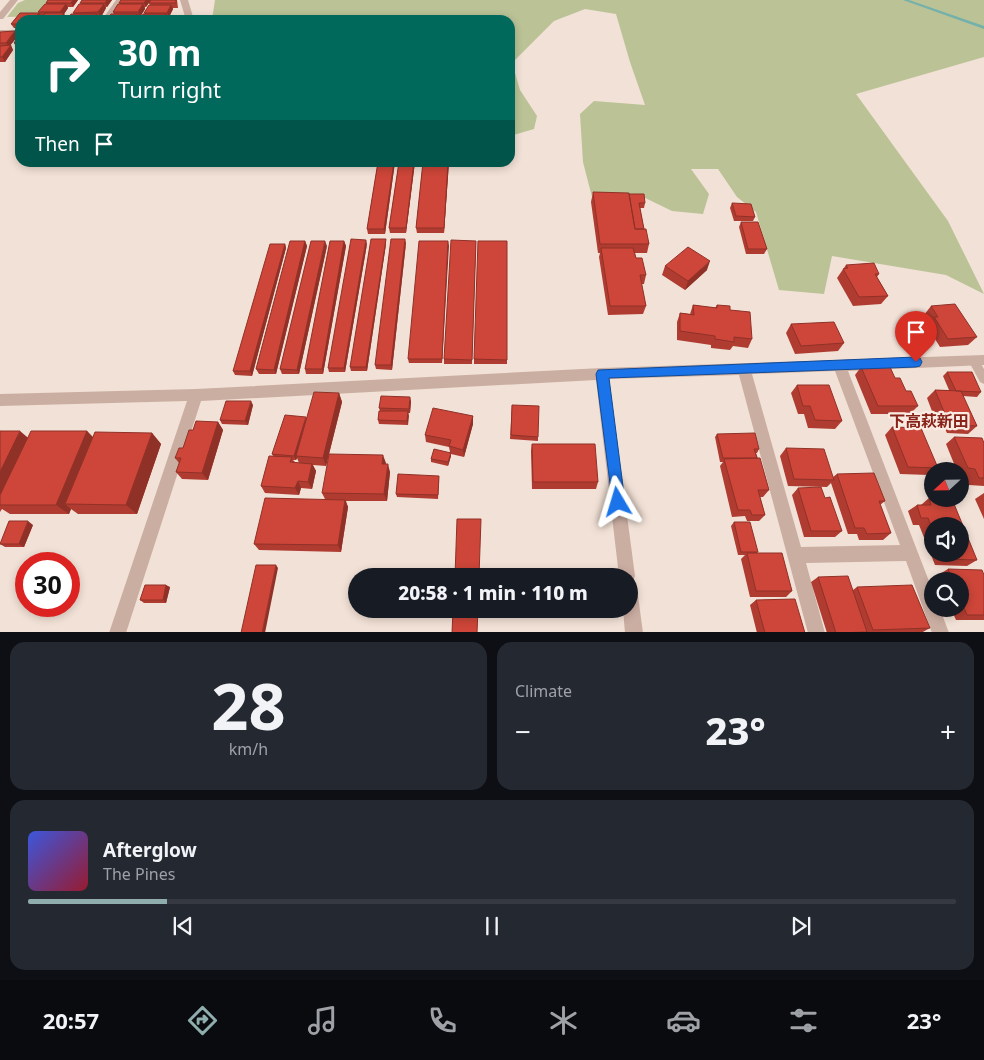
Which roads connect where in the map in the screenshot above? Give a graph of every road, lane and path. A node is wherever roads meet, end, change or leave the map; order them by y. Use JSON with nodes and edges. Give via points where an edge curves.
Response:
{"nodes":[{"id":1,"x":14,"y":0,"type":"edge"},
{"id":2,"x":120,"y":0,"type":"edge"},
{"id":3,"x":184,"y":0,"type":"edge"},
{"id":4,"x":110,"y":15,"type":"edge"},
{"id":5,"x":188,"y":15,"type":"edge"},
{"id":6,"x":0,"y":17,"type":"edge"},
{"id":7,"x":0,"y":32,"type":"edge"},
{"id":8,"x":15,"y":32,"type":"edge"},
{"id":9,"x":978,"y":360,"type":"edge"},
{"id":10,"x":839,"y":365,"type":"junction"},
{"id":11,"x":744,"y":368,"type":"junction"},
{"id":12,"x":602,"y":374,"type":"junction"},
{"id":13,"x":984,"y":379,"type":"edge"},
{"id":14,"x":196,"y":395,"type":"junction"},
{"id":15,"x":0,"y":400,"type":"edge"},
{"id":16,"x":911,"y":553,"type":"junction"},
{"id":17,"x":796,"y":555,"type":"junction"},
{"id":18,"x":626,"y":568,"type":"edge"},
{"id":19,"x":632,"y":618,"type":"edge"},
{"id":20,"x":117,"y":632,"type":"edge"},
{"id":21,"x":634,"y":632,"type":"edge"},
{"id":22,"x":817,"y":632,"type":"edge"},
{"id":23,"x":940,"y":632,"type":"edge"}],
"edges":[{"from":1,"to":6,"type":"street"},
{"from":2,"to":4,"type":"street"},
{"from":3,"to":5,"type":"street"},
{"from":7,"to":8,"type":"street"},
{"from":9,"to":10,"type":"street"},
{"from":9,"to":13,"type":"lane"},
{"from":10,"to":11,"type":"street"},
{"from":10,"to":16,"type":"street"},
{"from":11,"to":12,"type":"street"},
{"from":11,"to":17,"type":"street"},
{"from":12,"to":14,"type":"street"},
{"from":12,"to":18,"type":"street"},
{"from":14,"to":15,"type":"street"},
{"from":14,"to":20,"type":"street"},
{"from":16,"to":17,"type":"street"},
{"from":16,"to":23,"type":"street"},
{"from":17,"to":22,"type":"street"},
{"from":19,"to":21,"type":"street"}]}
